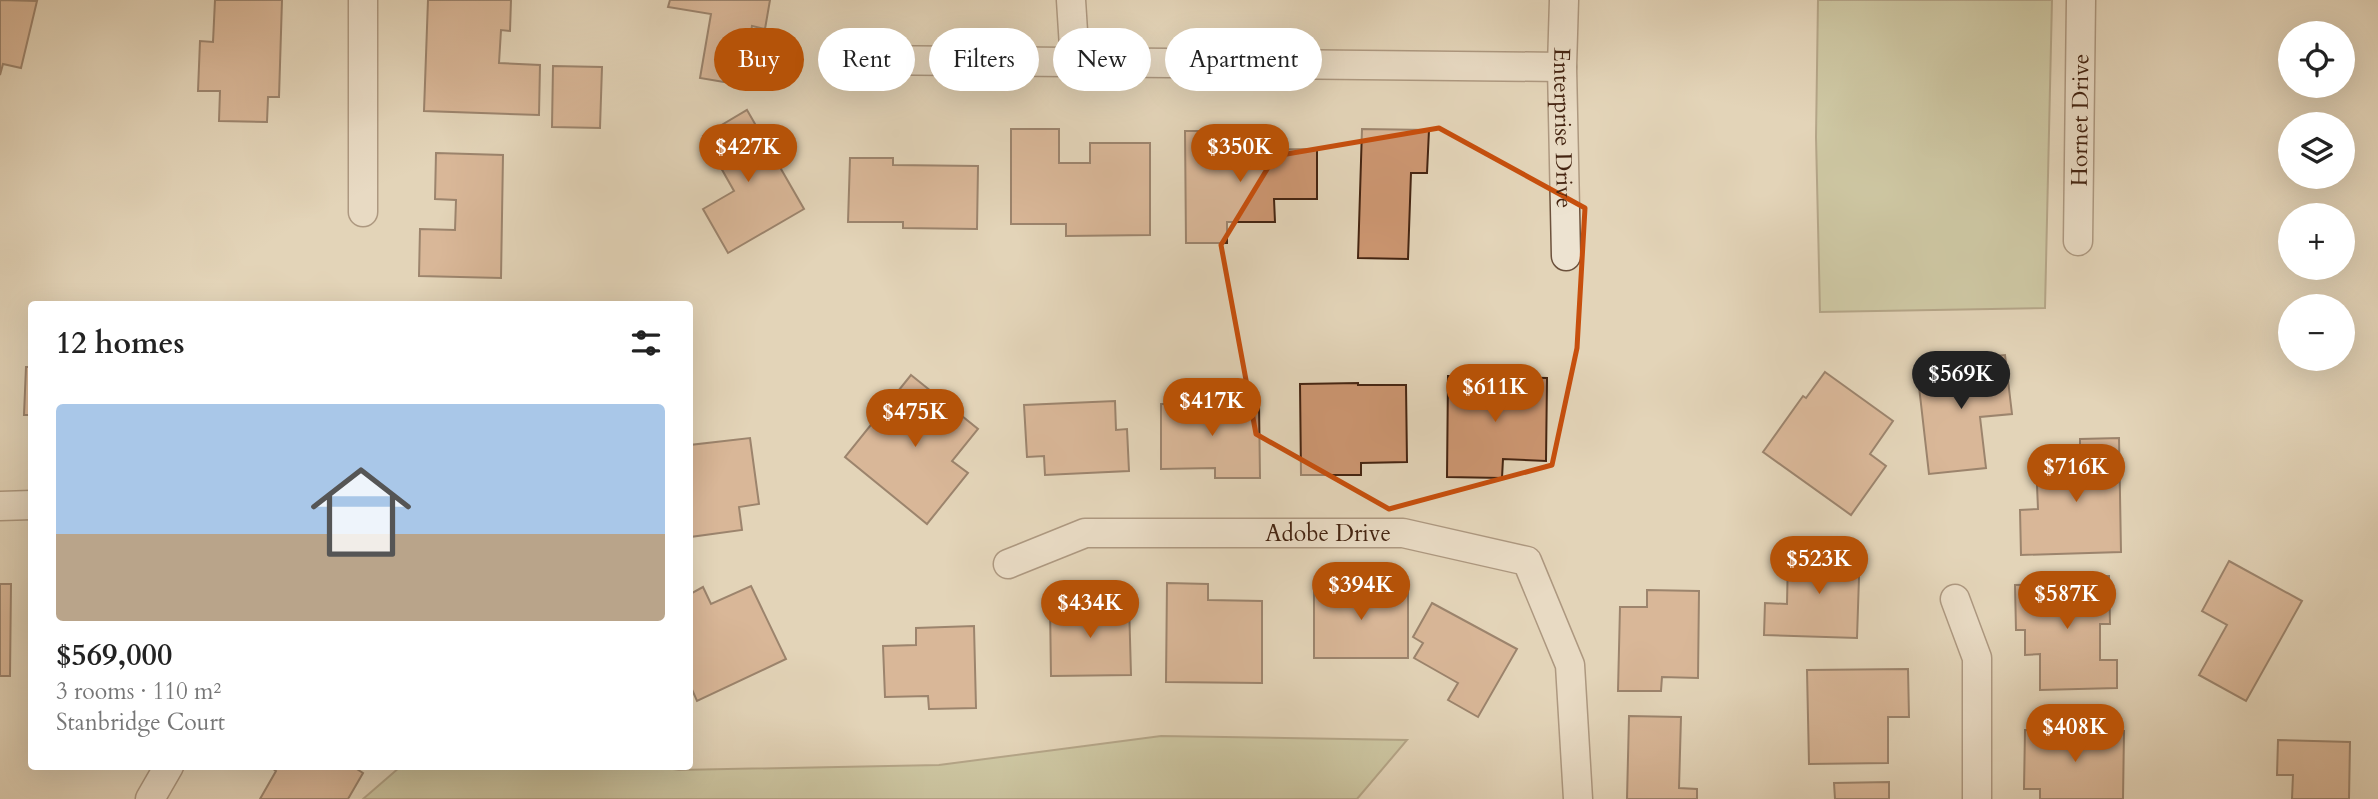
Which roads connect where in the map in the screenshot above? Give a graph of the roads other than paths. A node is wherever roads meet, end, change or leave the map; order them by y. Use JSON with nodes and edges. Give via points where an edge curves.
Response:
{"nodes":[{"id":1,"x":363,"y":0,"type":"edge"},
{"id":2,"x":1071,"y":0,"type":"edge"},
{"id":3,"x":1564,"y":0,"type":"edge"},
{"id":4,"x":2081,"y":0,"type":"edge"},
{"id":5,"x":1073,"y":28,"type":"edge"},
{"id":6,"x":915,"y":61,"type":"edge"},
{"id":7,"x":1053,"y":63,"type":"edge"},
{"id":8,"x":1151,"y":64,"type":"edge"},
{"id":9,"x":1562,"y":67,"type":"junction"},
{"id":10,"x":363,"y":212,"type":"dead end"},
{"id":11,"x":2078,"y":241,"type":"dead end"},
{"id":12,"x":1566,"y":256,"type":"dead end"},
{"id":13,"x":28,"y":505,"type":"edge"},
{"id":14,"x":0,"y":506,"type":"edge"},
{"id":15,"x":1008,"y":564,"type":"dead end"},
{"id":16,"x":1955,"y":599,"type":"dead end"},
{"id":17,"x":167,"y":770,"type":"edge"},
{"id":18,"x":150,"y":799,"type":"edge"},
{"id":19,"x":1578,"y":799,"type":"edge"},
{"id":20,"x":1977,"y":799,"type":"edge"}],
"edges":[{"from":1,"to":10,"type":"street"},
{"from":2,"to":5,"type":"street"},
{"from":3,"to":9,"type":"street","name":"Enterprise Drive"},
{"from":4,"to":11,"type":"street","name":"Hornet Drive"},
{"from":6,"to":7,"type":"street"},
{"from":8,"to":9,"type":"street"},
{"from":9,"to":12,"type":"street","name":"Enterprise Drive"},
{"from":13,"to":14,"type":"street"},
{"from":15,"to":19,"type":"street","name":"Adobe Drive","via":[[1085,533],[1404,533],[1527,561],[1570,664]]},
{"from":16,"to":20,"type":"street","via":[[1977,658]]},
{"from":17,"to":18,"type":"street"}]}
